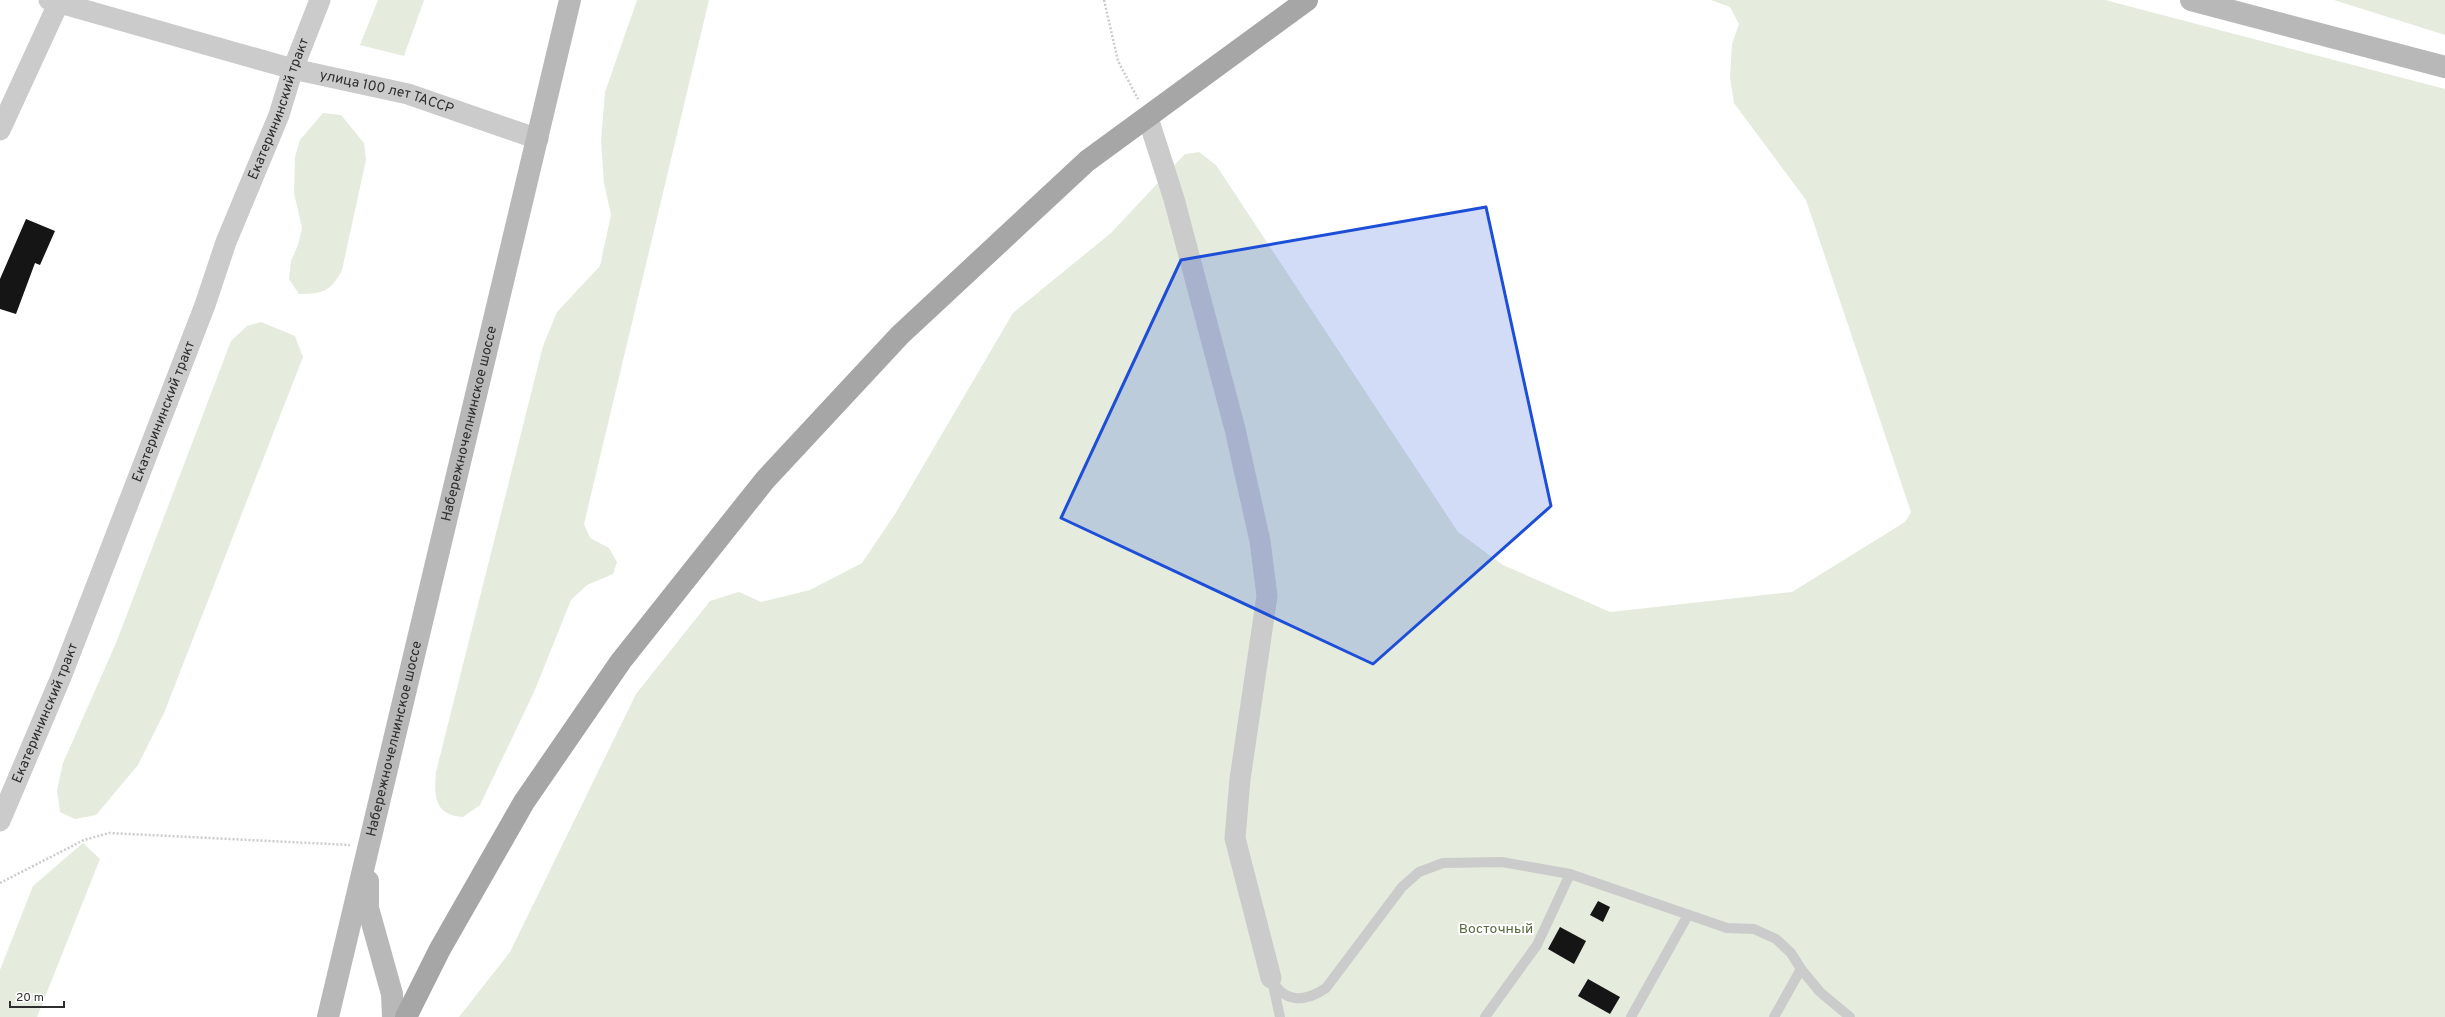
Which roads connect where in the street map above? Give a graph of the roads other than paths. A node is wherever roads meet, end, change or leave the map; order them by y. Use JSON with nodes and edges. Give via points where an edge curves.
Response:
{"nodes":[{"id":1,"x":320,"y":0,"type":"edge"},
{"id":2,"x":570,"y":0,"type":"edge"},
{"id":3,"x":1307,"y":0,"type":"edge"},
{"id":4,"x":2191,"y":0,"type":"edge"},
{"id":5,"x":54,"y":1,"type":"edge"},
{"id":6,"x":2445,"y":67,"type":"edge"},
{"id":7,"x":293,"y":69,"type":"junction"},
{"id":8,"x":1148,"y":118,"type":"junction"},
{"id":9,"x":0,"y":130,"type":"edge"},
{"id":10,"x":538,"y":139,"type":"junction"},
{"id":11,"x":0,"y":821,"type":"edge"},
{"id":12,"x":368,"y":846,"type":"junction"},
{"id":13,"x":1570,"y":874,"type":"junction"},
{"id":14,"x":1688,"y":915,"type":"junction"},
{"id":15,"x":1801,"y":969,"type":"junction"},
{"id":16,"x":1271,"y":978,"type":"junction"},
{"id":17,"x":328,"y":1017,"type":"edge"},
{"id":18,"x":393,"y":1017,"type":"edge"},
{"id":19,"x":406,"y":1017,"type":"edge"},
{"id":20,"x":1280,"y":1017,"type":"edge"},
{"id":21,"x":1485,"y":1017,"type":"edge"},
{"id":22,"x":1631,"y":1017,"type":"edge"},
{"id":23,"x":1774,"y":1017,"type":"edge"},
{"id":24,"x":1850,"y":1017,"type":"edge"}],
"edges":[{"from":1,"to":7,"type":"street","name":"Екатерининский тракт"},
{"from":2,"to":10,"type":"main road","name":"Набережночелнинское шоссе"},
{"from":3,"to":8,"type":"main road"},
{"from":4,"to":6,"type":"main road"},
{"from":5,"to":7,"type":"street","name":"улица 100 лет ТАССР"},
{"from":5,"to":9,"type":"street"},
{"from":7,"to":10,"type":"street","name":"улица 100 лет ТАССР","via":[[408,94]]},
{"from":7,"to":11,"type":"street","name":"Екатерининский тракт","via":[[279,115],[226,242],[205,305],[67,662]]},
{"from":8,"to":16,"type":"street","via":[[1174,199],[1236,430],[1261,549],[1267,596],[1240,779],[1235,838]]},
{"from":8,"to":19,"type":"main road","via":[[1087,161],[900,335],[765,480],[621,661],[524,802],[440,950]]},
{"from":10,"to":12,"type":"main road","name":"Набережночелнинское шоссе"},
{"from":12,"to":17,"type":"main road"},
{"from":12,"to":18,"type":"main road","via":[[368,908],[392,994]]},
{"from":13,"to":14,"type":"lane"},
{"from":13,"to":16,"type":"lane","via":[[1502,862],[1443,863],[1419,872],[1402,887],[1326,988],[1315,995],[1289,997],[1276,989]]},
{"from":13,"to":21,"type":"lane","via":[[1537,945]]},
{"from":14,"to":15,"type":"lane","via":[[1727,928],[1754,929],[1776,939],[1791,952]]},
{"from":14,"to":22,"type":"lane"},
{"from":15,"to":23,"type":"lane"},
{"from":15,"to":24,"type":"lane","via":[[1820,992]]},
{"from":16,"to":20,"type":"lane"}]}
